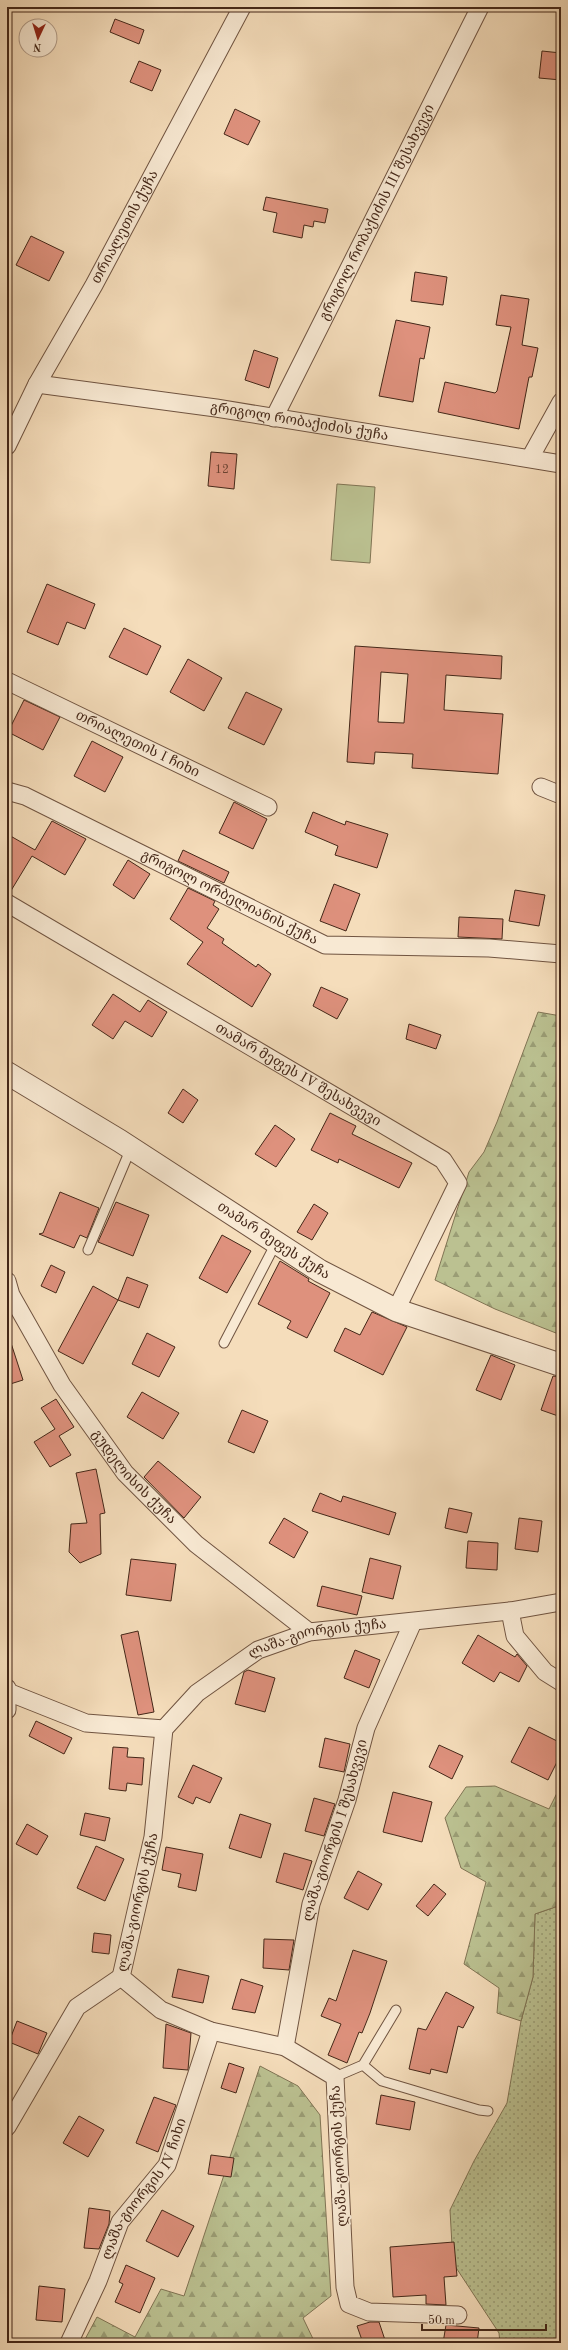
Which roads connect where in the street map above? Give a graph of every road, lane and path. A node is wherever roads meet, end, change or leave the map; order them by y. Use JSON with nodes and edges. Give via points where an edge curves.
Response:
{"nodes":[{"id":1,"x":242,"y":7,"type":"edge"},
{"id":2,"x":480,"y":7,"type":"edge"},
{"id":3,"x":37,"y":384,"type":"junction"},
{"id":4,"x":561,"y":402,"type":"edge"},
{"id":5,"x":274,"y":418,"type":"junction"},
{"id":6,"x":7,"y":446,"type":"edge"},
{"id":7,"x":530,"y":458,"type":"junction"},
{"id":8,"x":561,"y":464,"type":"edge"},
{"id":9,"x":7,"y":681,"type":"edge"},
{"id":10,"x":541,"y":787,"type":"dead end"},
{"id":11,"x":7,"y":791,"type":"edge"},
{"id":12,"x":561,"y":795,"type":"edge"},
{"id":13,"x":268,"y":807,"type":"dead end"},
{"id":14,"x":7,"y":903,"type":"edge"},
{"id":15,"x":561,"y":954,"type":"edge"},
{"id":16,"x":7,"y":1073,"type":"edge"},
{"id":17,"x":131,"y":1148,"type":"junction"},
{"id":18,"x":276,"y":1243,"type":"junction"},
{"id":19,"x":88,"y":1250,"type":"dead end"},
{"id":20,"x":7,"y":1281,"type":"edge"},
{"id":21,"x":396,"y":1310,"type":"junction"},
{"id":22,"x":224,"y":1343,"type":"dead end"},
{"id":23,"x":561,"y":1365,"type":"edge"},
{"id":24,"x":561,"y":1602,"type":"edge"},
{"id":25,"x":510,"y":1611,"type":"junction"},
{"id":26,"x":413,"y":1622,"type":"junction"},
{"id":27,"x":309,"y":1632,"type":"junction"},
{"id":28,"x":561,"y":1682,"type":"edge"},
{"id":29,"x":7,"y":1690,"type":"edge"},
{"id":30,"x":7,"y":1710,"type":"edge"},
{"id":31,"x":164,"y":1729,"type":"junction"},
{"id":32,"x":121,"y":1977,"type":"junction"},
{"id":33,"x":396,"y":2010,"type":"dead end"},
{"id":34,"x":211,"y":2031,"type":"junction"},
{"id":35,"x":285,"y":2047,"type":"junction"},
{"id":36,"x":363,"y":2065,"type":"junction"},
{"id":37,"x":335,"y":2077,"type":"junction"},
{"id":38,"x":488,"y":2111,"type":"dead end"},
{"id":39,"x":7,"y":2126,"type":"edge"},
{"id":40,"x":458,"y":2316,"type":"dead end"},
{"id":41,"x":69,"y":2343,"type":"edge"}],
"edges":[{"from":1,"to":3,"type":"street","name":"თრიალეთის ქუჩა","via":[[94,285]]},
{"from":2,"to":5,"type":"street","name":"გრიგოლ რობაქიძის III შესახვევი"},
{"from":3,"to":5,"type":"street","name":"გრიგოლ რობაქიძის ქუჩა"},
{"from":3,"to":6,"type":"street","name":"თრიალეთის ქუჩა"},
{"from":4,"to":7,"type":"street"},
{"from":5,"to":7,"type":"street","name":"გრიგოლ რობაქიძის ქუჩა"},
{"from":7,"to":8,"type":"street","name":"გრიგოლ რობაქიძის ქუჩა"},
{"from":9,"to":13,"type":"street","name":"თრიალეთის I ჩიხი"},
{"from":10,"to":12,"type":"street"},
{"from":11,"to":15,"type":"street","name":"გრიგოლ ორბელიანის ქუჩა","via":[[25,796],[326,945],[489,948]]},
{"from":14,"to":21,"type":"street","name":"თამარ მეფეს IV შესახვევი","via":[[442,1160],[458,1183]]},
{"from":16,"to":17,"type":"street","name":"თამარ მეფეს ქუჩა"},
{"from":17,"to":18,"type":"street","name":"თამარ მეფეს ქუჩა"},
{"from":17,"to":19,"type":"lane"},
{"from":18,"to":21,"type":"street","name":"თამარ მეფეს ქუჩა","via":[[320,1272]]},
{"from":18,"to":22,"type":"lane"},
{"from":20,"to":27,"type":"street","name":"გუდელისის ქუჩა","via":[[11,1295],[62,1385],[125,1473],[196,1544]]},
{"from":21,"to":23,"type":"street","name":"თამარ მეფეს ქუჩა"},
{"from":24,"to":25,"type":"street","name":"ლაშა-გიორგის ქუჩა"},
{"from":25,"to":26,"type":"street","name":"ლაშა-გიორგის ქუჩა"},
{"from":25,"to":28,"type":"street","via":[[515,1636],[545,1672]]},
{"from":26,"to":27,"type":"street","name":"ლაშა-გიორგის ქუჩა"},
{"from":26,"to":35,"type":"street","name":"ლაშა-გიორგის I შესახვევი","via":[[366,1728],[347,1800],[311,1904]]},
{"from":27,"to":31,"type":"street","name":"ლაშა-გიორგის ქუჩა","via":[[258,1650],[197,1693]]},
{"from":29,"to":30,"type":"street"},
{"from":29,"to":31,"type":"street","via":[[86,1723]]},
{"from":31,"to":32,"type":"street","name":"ლაშა-გიორგის ქუჩა","via":[[153,1837]]},
{"from":32,"to":34,"type":"street","name":"ლაშა-გიორგის ქუჩა","via":[[161,2010]]},
{"from":32,"to":39,"type":"street","via":[[77,2007]]},
{"from":33,"to":36,"type":"lane"},
{"from":34,"to":35,"type":"street","name":"ლაშა-გიორგის ქუჩა"},
{"from":34,"to":41,"type":"street","name":"ლაშა-გიორგის IV ჩიხი","via":[[167,2165],[120,2222],[98,2281]]},
{"from":35,"to":37,"type":"street","name":"ლაშა-გიორგის ქუჩა"},
{"from":36,"to":37,"type":"lane"},
{"from":36,"to":38,"type":"lane","via":[[382,2082]]},
{"from":37,"to":40,"type":"street","name":"ლაშა-გიორგის ქუჩა","via":[[345,2287],[350,2304],[370,2312]]}]}
